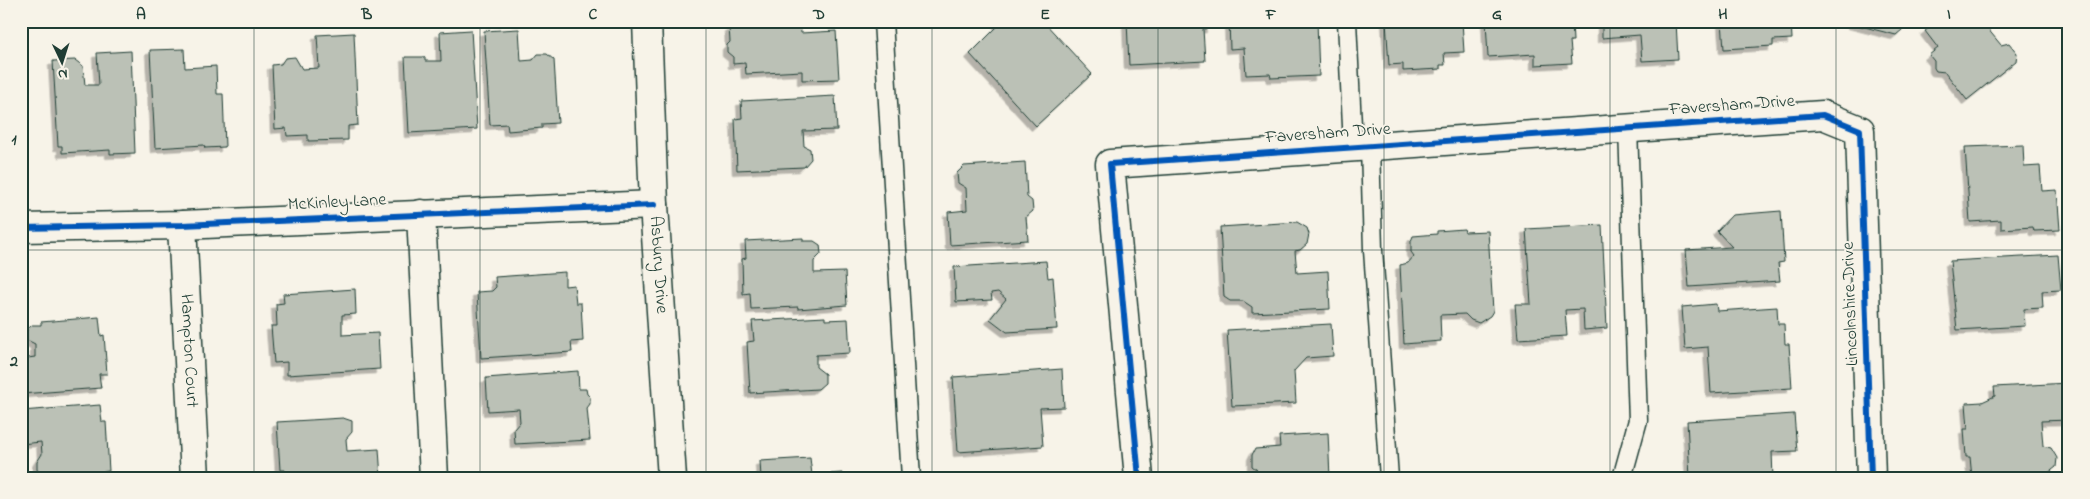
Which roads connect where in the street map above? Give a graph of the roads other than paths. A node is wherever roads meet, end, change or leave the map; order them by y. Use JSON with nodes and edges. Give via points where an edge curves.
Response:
{"nodes":[{"id":1,"x":647,"y":21,"type":"edge"},
{"id":2,"x":883,"y":21,"type":"edge"},
{"id":3,"x":1347,"y":21,"type":"edge"},
{"id":4,"x":1628,"y":128,"type":"junction"},
{"id":5,"x":1860,"y":130,"type":"joint"},
{"id":6,"x":1362,"y":146,"type":"junction"},
{"id":7,"x":654,"y":205,"type":"junction"},
{"id":8,"x":421,"y":214,"type":"junction"},
{"id":9,"x":182,"y":225,"type":"junction"},
{"id":10,"x":21,"y":228,"type":"edge"},
{"id":11,"x":195,"y":478,"type":"edge"},
{"id":12,"x":434,"y":478,"type":"edge"},
{"id":13,"x":672,"y":478,"type":"edge"},
{"id":14,"x":911,"y":478,"type":"edge"},
{"id":15,"x":1139,"y":478,"type":"edge"},
{"id":16,"x":1389,"y":478,"type":"edge"},
{"id":17,"x":1622,"y":478,"type":"edge"},
{"id":18,"x":1871,"y":478,"type":"edge"}],
"edges":[{"from":1,"to":7,"type":"street","name":"Asbury Drive"},
{"from":2,"to":14,"type":"lane"},
{"from":3,"to":6,"type":"lane"},
{"from":4,"to":5,"type":"street","name":"Faversham Drive","via":[[1823,115]]},
{"from":4,"to":6,"type":"street","name":"Faversham Drive"},
{"from":4,"to":17,"type":"lane","via":[[1638,420]]},
{"from":5,"to":18,"type":"street","name":"Lincolnshire Drive"},
{"from":6,"to":15,"type":"street","name":"Faversham Drive","via":[[1110,164]]},
{"from":6,"to":16,"type":"lane","via":[[1373,250]]},
{"from":7,"to":8,"type":"street","name":"McKinley Lane"},
{"from":7,"to":13,"type":"street","name":"Asbury Drive"},
{"from":8,"to":9,"type":"street","name":"McKinley Lane"},
{"from":8,"to":12,"type":"street"},
{"from":9,"to":10,"type":"street","name":"McKinley Lane"},
{"from":9,"to":11,"type":"street","name":"Hampton Court"}]}
